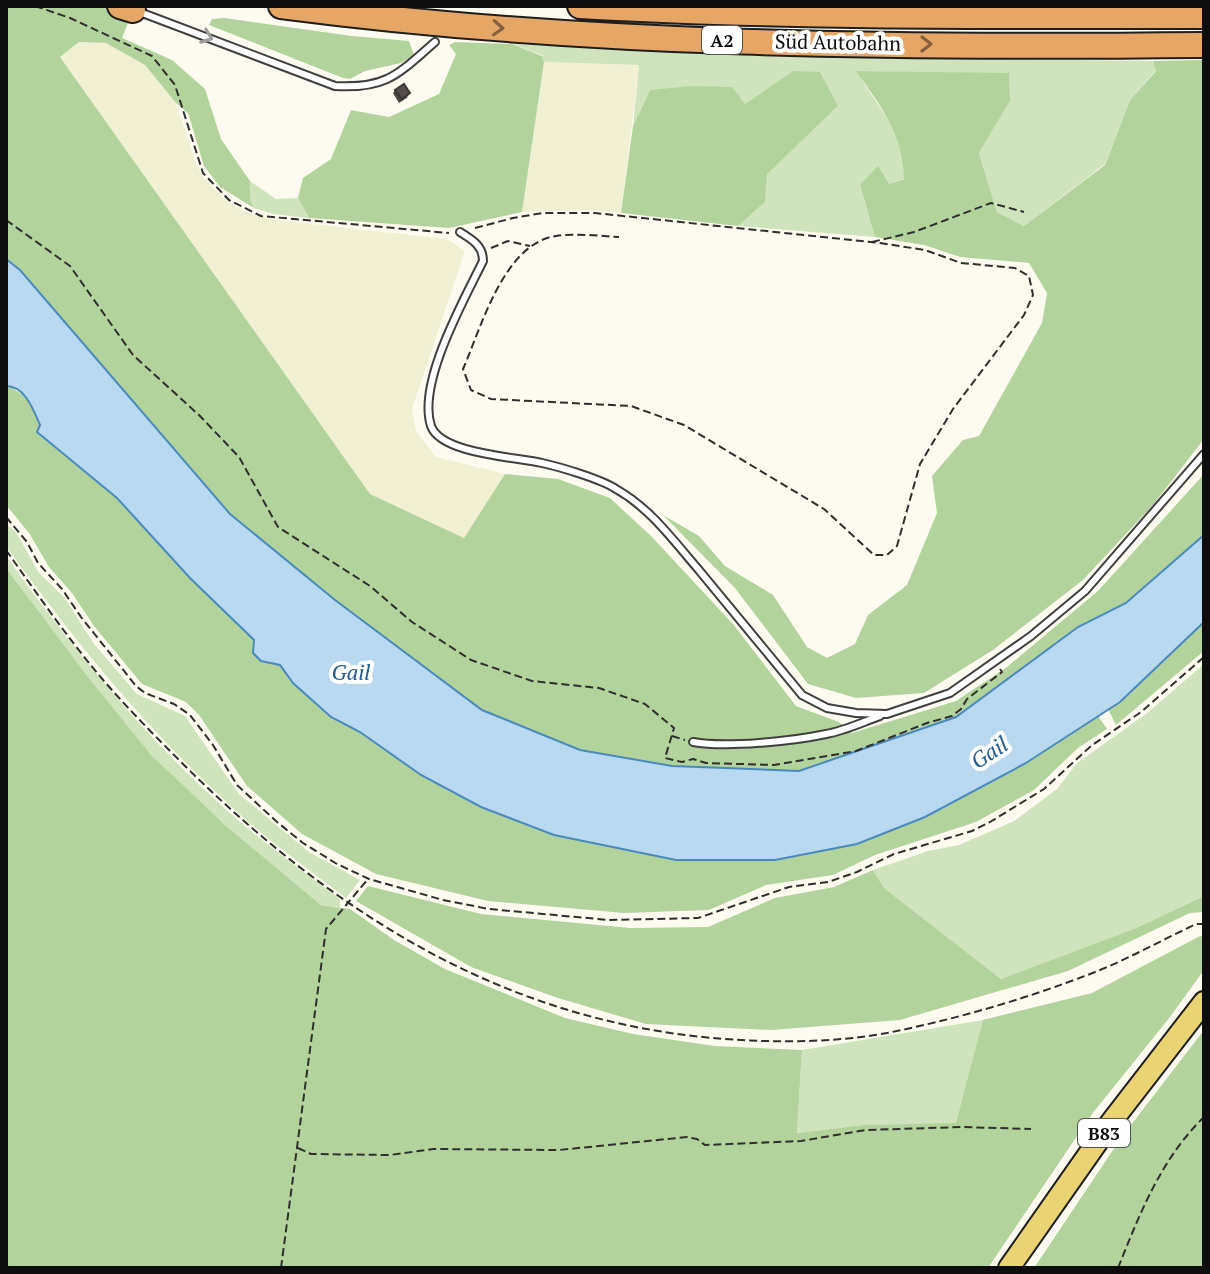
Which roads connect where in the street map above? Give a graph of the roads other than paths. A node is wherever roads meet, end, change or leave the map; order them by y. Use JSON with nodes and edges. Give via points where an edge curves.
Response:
{"nodes":[{"id":1,"x":281,"y":6,"type":"edge"},
{"id":2,"x":580,"y":6,"type":"edge"},
{"id":3,"x":127,"y":8,"type":"edge"},
{"id":4,"x":1204,"y":16,"type":"edge"},
{"id":5,"x":459,"y":26,"type":"junction"},
{"id":6,"x":435,"y":42,"type":"joint"},
{"id":7,"x":1204,"y":45,"type":"edge"},
{"id":8,"x":460,"y":232,"type":"road end"},
{"id":9,"x":1204,"y":454,"type":"edge"},
{"id":10,"x":887,"y":714,"type":"junction"},
{"id":11,"x":693,"y":742,"type":"dead end"},
{"id":12,"x":1204,"y":1002,"type":"edge"},
{"id":13,"x":1009,"y":1268,"type":"edge"}],
"edges":[{"from":1,"to":5,"type":"highway","name":"Süd Autobahn","number":"A2"},
{"from":2,"to":4,"type":"highway","name":"Süd Autobahn","number":"A2","via":[[882,17]]},
{"from":3,"to":6,"type":"lane","one_way":true,"via":[[335,86],[379,84]]},
{"from":5,"to":6,"type":"highway"},
{"from":5,"to":7,"type":"highway","name":"Süd Autobahn","number":"A2","one_way":true,"via":[[667,38]]},
{"from":8,"to":10,"type":"lane","via":[[483,251],[483,261],[448,333],[432,383],[431,428],[461,448],[545,463],[615,488],[653,516],[802,695],[827,708]]},
{"from":9,"to":10,"type":"lane","via":[[1085,591],[1031,636],[950,693]]},
{"from":10,"to":11,"type":"lane","via":[[827,734],[722,745]]},
{"from":12,"to":13,"type":"main road","number":"B83","via":[[1121,1108]]}]}
